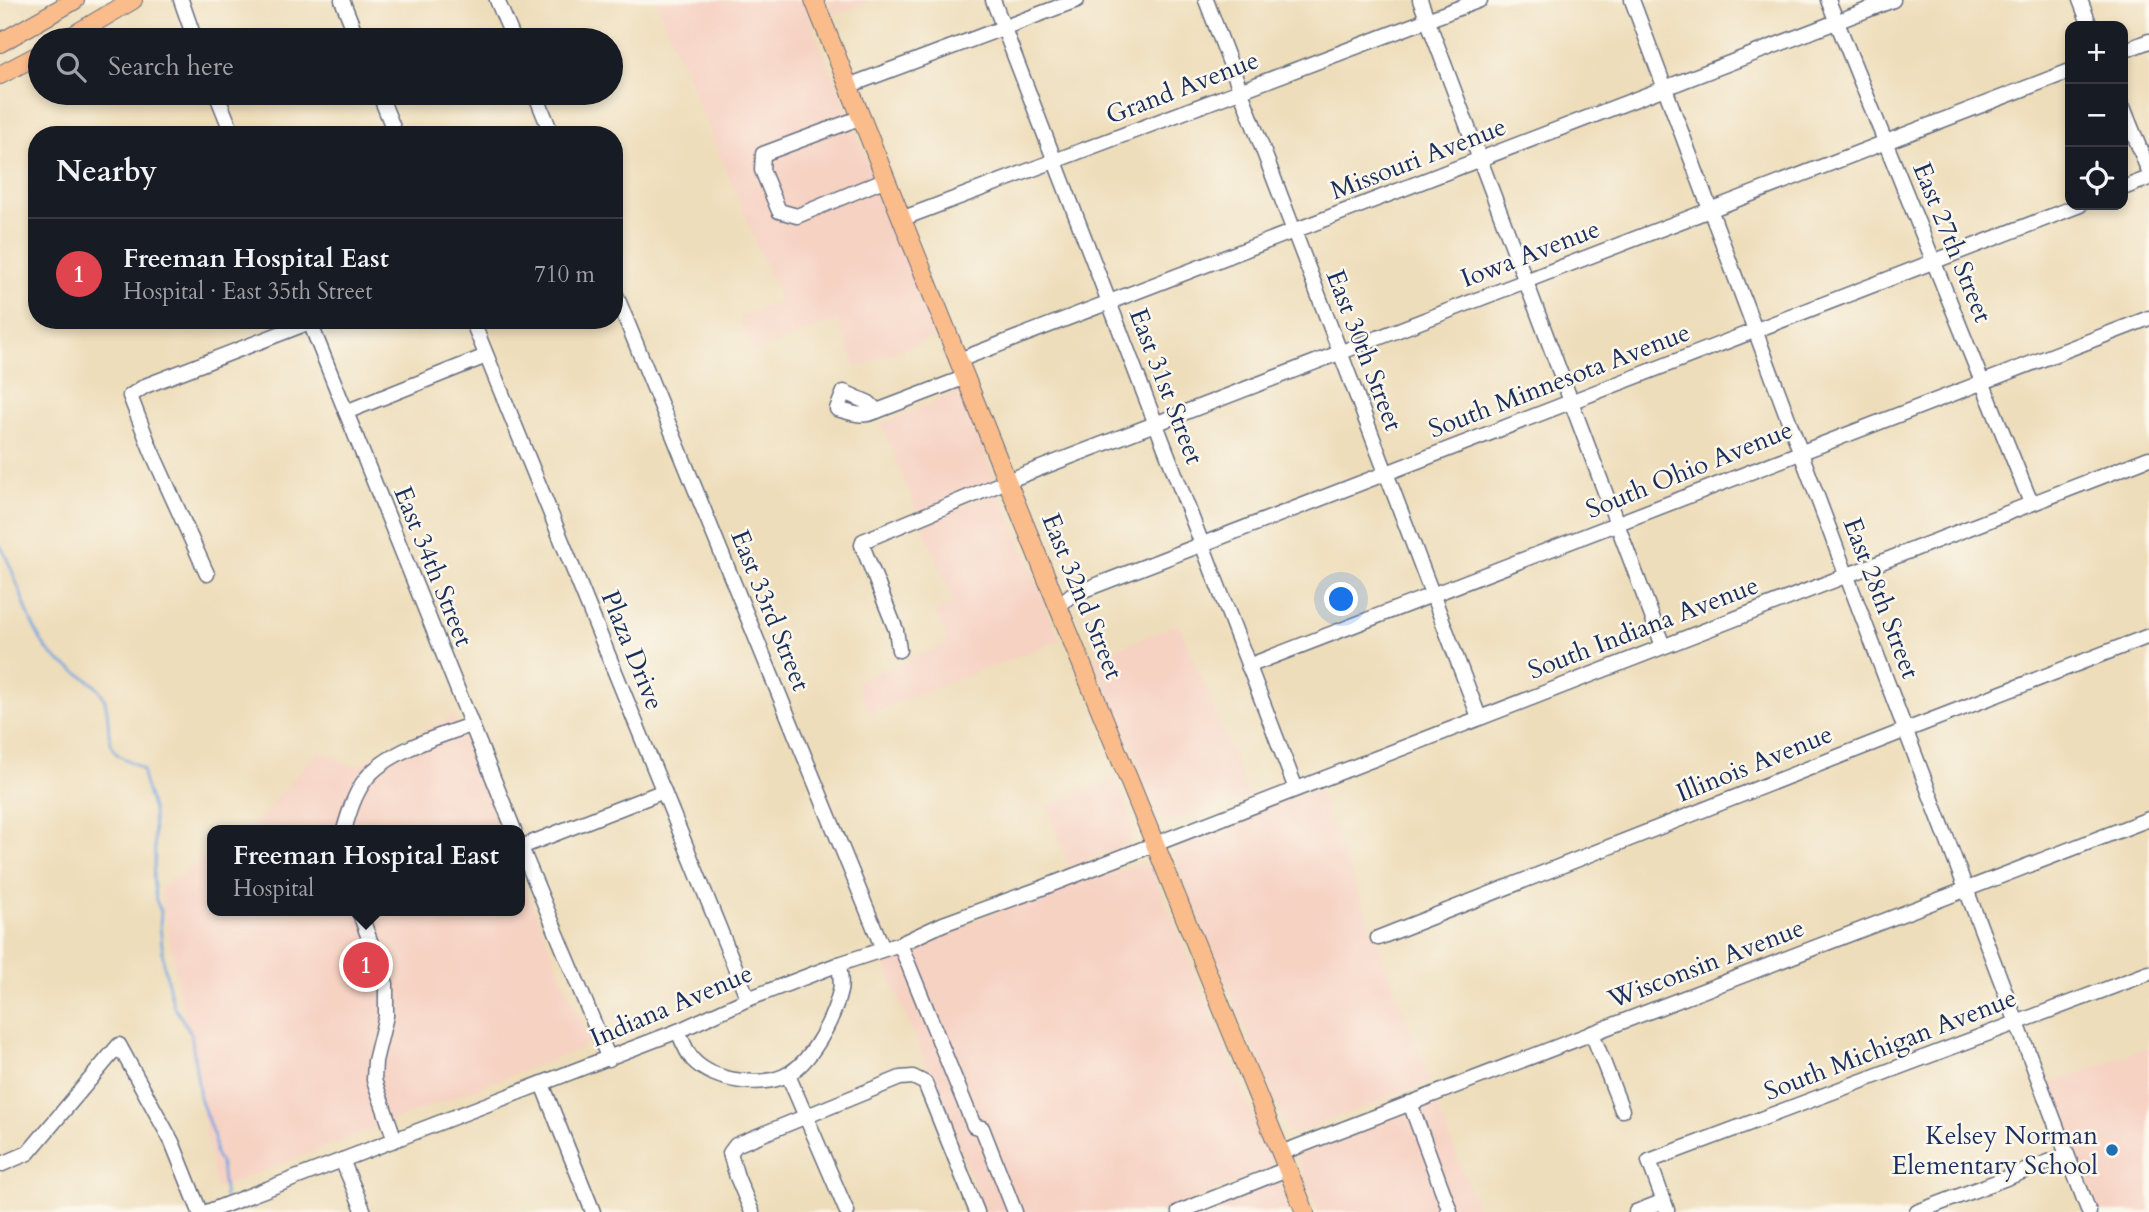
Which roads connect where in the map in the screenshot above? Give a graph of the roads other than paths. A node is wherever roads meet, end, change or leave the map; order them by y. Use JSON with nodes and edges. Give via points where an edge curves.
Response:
{"nodes":[{"id":1,"x":75,"y":0,"type":"edge"},
{"id":2,"x":133,"y":0,"type":"edge"},
{"id":3,"x":181,"y":0,"type":"edge"},
{"id":4,"x":341,"y":0,"type":"edge"},
{"id":5,"x":497,"y":0,"type":"edge"},
{"id":6,"x":814,"y":0,"type":"edge"},
{"id":7,"x":993,"y":0,"type":"edge"},
{"id":8,"x":1077,"y":0,"type":"edge"},
{"id":9,"x":1206,"y":0,"type":"edge"},
{"id":10,"x":1420,"y":0,"type":"edge"},
{"id":11,"x":1480,"y":0,"type":"edge"},
{"id":12,"x":1632,"y":0,"type":"edge"},
{"id":13,"x":1828,"y":0,"type":"edge"},
{"id":14,"x":1893,"y":0,"type":"edge"},
{"id":15,"x":2080,"y":0,"type":"edge"},
{"id":16,"x":1427,"y":20,"type":"junction"},
{"id":17,"x":2088,"y":21,"type":"edge"},
{"id":18,"x":1837,"y":23,"type":"junction"},
{"id":19,"x":85,"y":28,"type":"edge"},
{"id":20,"x":191,"y":28,"type":"edge"},
{"id":21,"x":353,"y":28,"type":"edge"},
{"id":22,"x":509,"y":28,"type":"edge"},
{"id":23,"x":1003,"y":28,"type":"junction"},
{"id":24,"x":2149,"y":41,"type":"edge"},
{"id":25,"x":0,"y":43,"type":"edge"},
{"id":26,"x":2128,"y":49,"type":"edge"},
{"id":27,"x":28,"y":60,"type":"edge"},
{"id":28,"x":2065,"y":73,"type":"edge"},
{"id":29,"x":0,"y":75,"type":"edge"},
{"id":30,"x":848,"y":86,"type":"junction"},
{"id":31,"x":1665,"y":89,"type":"junction"},
{"id":32,"x":1241,"y":91,"type":"junction"},
{"id":33,"x":221,"y":105,"type":"edge"},
{"id":34,"x":384,"y":105,"type":"edge"},
{"id":35,"x":540,"y":105,"type":"edge"},
{"id":36,"x":862,"y":117,"type":"junction"},
{"id":37,"x":2128,"y":120,"type":"edge"},
{"id":38,"x":229,"y":126,"type":"edge"},
{"id":39,"x":392,"y":126,"type":"edge"},
{"id":40,"x":548,"y":126,"type":"edge"},
{"id":41,"x":1885,"y":142,"type":"junction"},
{"id":42,"x":1480,"y":160,"type":"junction"},
{"id":43,"x":1055,"y":162,"type":"junction"},
{"id":44,"x":2149,"y":172,"type":"edge"},
{"id":45,"x":2149,"y":178,"type":"edge"},
{"id":46,"x":886,"y":179,"type":"junction"},
{"id":47,"x":2128,"y":186,"type":"edge"},
{"id":48,"x":1710,"y":209,"type":"junction"},
{"id":49,"x":2067,"y":210,"type":"edge"},
{"id":50,"x":901,"y":219,"type":"junction"},
{"id":51,"x":1294,"y":232,"type":"junction"},
{"id":52,"x":1934,"y":261,"type":"junction"},
{"id":53,"x":1525,"y":281,"type":"junction"},
{"id":54,"x":1109,"y":303,"type":"junction"},
{"id":55,"x":623,"y":312,"type":"edge"},
{"id":56,"x":2149,"y":318,"type":"edge"},
{"id":57,"x":289,"y":329,"type":"edge"},
{"id":58,"x":312,"y":329,"type":"edge"},
{"id":59,"x":475,"y":329,"type":"edge"},
{"id":60,"x":1756,"y":330,"type":"junction"},
{"id":61,"x":1340,"y":352,"type":"junction"},
{"id":62,"x":486,"y":356,"type":"junction"},
{"id":63,"x":963,"y":369,"type":"junction"},
{"id":64,"x":1983,"y":382,"type":"junction"},
{"id":65,"x":1571,"y":402,"type":"junction"},
{"id":66,"x":877,"y":411,"type":"dead end"},
{"id":67,"x":346,"y":412,"type":"junction"},
{"id":68,"x":1155,"y":424,"type":"junction"},
{"id":69,"x":1800,"y":451,"type":"junction"},
{"id":70,"x":2149,"y":458,"type":"edge"},
{"id":71,"x":1386,"y":474,"type":"junction"},
{"id":72,"x":1007,"y":481,"type":"junction"},
{"id":73,"x":2031,"y":503,"type":"junction"},
{"id":74,"x":1616,"y":524,"type":"junction"},
{"id":75,"x":1201,"y":545,"type":"junction"},
{"id":76,"x":207,"y":574,"type":"dead end"},
{"id":77,"x":1846,"y":574,"type":"junction"},
{"id":78,"x":1432,"y":595,"type":"junction"},
{"id":79,"x":1059,"y":606,"type":"junction"},
{"id":80,"x":2149,"y":636,"type":"edge"},
{"id":81,"x":1663,"y":646,"type":"junction"},
{"id":82,"x":900,"y":650,"type":"dead end"},
{"id":83,"x":1248,"y":666,"type":"junction"},
{"id":84,"x":1479,"y":717,"type":"junction"},
{"id":85,"x":471,"y":725,"type":"junction"},
{"id":86,"x":1906,"y":730,"type":"junction"},
{"id":87,"x":1296,"y":789,"type":"junction"},
{"id":88,"x":664,"y":791,"type":"junction"},
{"id":89,"x":2149,"y":819,"type":"edge"},
{"id":90,"x":346,"y":825,"type":"edge"},
{"id":91,"x":512,"y":825,"type":"edge"},
{"id":92,"x":525,"y":844,"type":"edge"},
{"id":93,"x":1155,"y":844,"type":"junction"},
{"id":94,"x":525,"y":858,"type":"edge"},
{"id":95,"x":1966,"y":889,"type":"junction"},
{"id":96,"x":361,"y":916,"type":"edge"},
{"id":97,"x":1378,"y":938,"type":"dead end"},
{"id":98,"x":900,"y":944,"type":"junction"},
{"id":99,"x":883,"y":949,"type":"junction"},
{"id":100,"x":839,"y":964,"type":"junction"},
{"id":101,"x":2149,"y":973,"type":"edge"},
{"id":102,"x":748,"y":999,"type":"junction"},
{"id":103,"x":2017,"y":1023,"type":"junction"},
{"id":104,"x":678,"y":1031,"type":"junction"},
{"id":105,"x":1592,"y":1033,"type":"junction"},
{"id":106,"x":609,"y":1059,"type":"junction"},
{"id":107,"x":788,"y":1075,"type":"junction"},
{"id":108,"x":542,"y":1084,"type":"junction"},
{"id":109,"x":1410,"y":1103,"type":"junction"},
{"id":110,"x":1622,"y":1110,"type":"dead end"},
{"id":111,"x":806,"y":1116,"type":"junction"},
{"id":112,"x":395,"y":1140,"type":"junction"},
{"id":113,"x":2067,"y":1155,"type":"junction"},
{"id":114,"x":342,"y":1160,"type":"junction"},
{"id":115,"x":1284,"y":1161,"type":"junction"},
{"id":116,"x":0,"y":1165,"type":"edge"},
{"id":117,"x":1448,"y":1211,"type":"edge"},
{"id":118,"x":200,"y":1212,"type":"edge"},
{"id":119,"x":207,"y":1212,"type":"edge"},
{"id":120,"x":363,"y":1212,"type":"edge"},
{"id":121,"x":593,"y":1212,"type":"edge"},
{"id":122,"x":752,"y":1212,"type":"edge"},
{"id":123,"x":847,"y":1212,"type":"edge"},
{"id":124,"x":977,"y":1212,"type":"edge"},
{"id":125,"x":1015,"y":1212,"type":"edge"},
{"id":126,"x":1179,"y":1212,"type":"edge"},
{"id":127,"x":1305,"y":1212,"type":"edge"},
{"id":128,"x":1636,"y":1212,"type":"edge"},
{"id":129,"x":1917,"y":1212,"type":"edge"},
{"id":130,"x":2089,"y":1212,"type":"edge"}],
"edges":[{"from":1,"to":25,"type":"main road"},
{"from":2,"to":19,"type":"main road"},
{"from":3,"to":20,"type":"street"},
{"from":4,"to":21,"type":"street"},
{"from":5,"to":22,"type":"street"},
{"from":6,"to":30,"type":"main road","name":"East 32nd Street"},
{"from":7,"to":23,"type":"street","name":"East 31st Street"},
{"from":8,"to":23,"type":"street"},
{"from":9,"to":32,"type":"street","name":"East 30th Street"},
{"from":10,"to":16,"type":"street"},
{"from":11,"to":16,"type":"street","name":"Grand Avenue"},
{"from":12,"to":31,"type":"street","name":"East 28th Street"},
{"from":13,"to":18,"type":"street","name":"East 27th Street"},
{"from":14,"to":18,"type":"street","name":"Missouri Avenue"},
{"from":15,"to":17,"type":"street"},
{"from":16,"to":32,"type":"street","name":"Grand Avenue"},
{"from":16,"to":42,"type":"street"},
{"from":18,"to":31,"type":"street","name":"Missouri Avenue"},
{"from":18,"to":41,"type":"street","name":"East 27th Street"},
{"from":23,"to":30,"type":"street"},
{"from":23,"to":43,"type":"street","name":"East 31st Street"},
{"from":24,"to":26,"type":"street"},
{"from":27,"to":29,"type":"main road"},
{"from":28,"to":41,"type":"street","name":"Iowa Avenue"},
{"from":30,"to":36,"type":"main road","name":"East 32nd Street"},
{"from":31,"to":42,"type":"street","name":"Missouri Avenue"},
{"from":31,"to":48,"type":"street","name":"East 28th Street"},
{"from":32,"to":43,"type":"street","name":"Grand Avenue"},
{"from":32,"to":51,"type":"street","name":"East 30th Street"},
{"from":33,"to":38,"type":"street"},
{"from":34,"to":39,"type":"street"},
{"from":35,"to":40,"type":"street"},
{"from":36,"to":46,"type":"main road","name":"East 32nd Street"},
{"from":36,"to":46,"type":"street","via":[[764,154],[762,170],[779,211],[797,216]]},
{"from":37,"to":44,"type":"street"},
{"from":41,"to":48,"type":"street","name":"Iowa Avenue"},
{"from":41,"to":52,"type":"street","name":"East 27th Street"},
{"from":42,"to":51,"type":"street","name":"Missouri Avenue"},
{"from":42,"to":53,"type":"street"},
{"from":43,"to":50,"type":"street","name":"Grand Avenue"},
{"from":43,"to":54,"type":"street","name":"East 31st Street"},
{"from":45,"to":47,"type":"street"},
{"from":46,"to":50,"type":"main road","name":"East 32nd Street"},
{"from":48,"to":53,"type":"street","name":"Iowa Avenue"},
{"from":48,"to":60,"type":"street","name":"East 28th Street"},
{"from":49,"to":52,"type":"street","name":"South Minnesota Avenue"},
{"from":50,"to":63,"type":"main road","name":"East 32nd Street"},
{"from":51,"to":54,"type":"street","name":"Missouri Avenue"},
{"from":51,"to":61,"type":"street","name":"East 30th Street"},
{"from":52,"to":60,"type":"street","name":"South Minnesota Avenue"},
{"from":52,"to":64,"type":"street","name":"East 27th Street"},
{"from":53,"to":61,"type":"street","name":"Iowa Avenue"},
{"from":53,"to":65,"type":"street"},
{"from":54,"to":63,"type":"street","name":"Missouri Avenue"},
{"from":54,"to":68,"type":"street","name":"East 31st Street"},
{"from":55,"to":99,"type":"street","name":"East 33rd Street"},
{"from":56,"to":64,"type":"street","name":"South Ohio Avenue"},
{"from":57,"to":76,"type":"street","via":[[141,387],[130,399]]},
{"from":58,"to":67,"type":"street","name":"East 34th Street"},
{"from":59,"to":62,"type":"street","name":"Plaza Drive"},
{"from":60,"to":65,"type":"street","name":"South Minnesota Avenue"},
{"from":60,"to":69,"type":"street","name":"East 28th Street"},
{"from":61,"to":68,"type":"street","name":"Iowa Avenue"},
{"from":61,"to":71,"type":"street","name":"East 30th Street"},
{"from":62,"to":67,"type":"street"},
{"from":62,"to":88,"type":"street","name":"Plaza Drive"},
{"from":63,"to":66,"type":"street","name":"Missouri Avenue"},
{"from":63,"to":72,"type":"main road","name":"East 32nd Street"},
{"from":64,"to":69,"type":"street","name":"South Ohio Avenue"},
{"from":64,"to":73,"type":"street","name":"East 27th Street"},
{"from":65,"to":71,"type":"street","name":"South Minnesota Avenue"},
{"from":65,"to":74,"type":"street"},
{"from":67,"to":85,"type":"street","name":"East 34th Street"},
{"from":68,"to":72,"type":"street","name":"Iowa Avenue"},
{"from":68,"to":75,"type":"street","name":"East 31st Street"},
{"from":69,"to":74,"type":"street","name":"South Ohio Avenue"},
{"from":69,"to":77,"type":"street","name":"East 28th Street"},
{"from":70,"to":73,"type":"street","name":"South Indiana Avenue"},
{"from":71,"to":75,"type":"street","name":"South Minnesota Avenue"},
{"from":71,"to":78,"type":"street","name":"East 30th Street"},
{"from":72,"to":79,"type":"main road","name":"East 32nd Street"},
{"from":72,"to":82,"type":"street","name":"Iowa Avenue","via":[[863,541]]},
{"from":73,"to":77,"type":"street","name":"South Indiana Avenue"},
{"from":74,"to":78,"type":"street","name":"South Ohio Avenue"},
{"from":74,"to":81,"type":"street"},
{"from":75,"to":79,"type":"street","name":"South Minnesota Avenue","via":[[1071,595]]},
{"from":75,"to":83,"type":"street","name":"East 31st Street"},
{"from":77,"to":81,"type":"street","name":"South Indiana Avenue"},
{"from":77,"to":86,"type":"street","name":"East 28th Street"},
{"from":78,"to":83,"type":"street","name":"South Ohio Avenue"},
{"from":78,"to":84,"type":"street","name":"East 30th Street"},
{"from":79,"to":93,"type":"main road","name":"East 32nd Street"},
{"from":80,"to":86,"type":"street","name":"Illinois Avenue"},
{"from":81,"to":84,"type":"street","name":"South Indiana Avenue"},
{"from":83,"to":87,"type":"street","name":"East 31st Street"},
{"from":84,"to":87,"type":"street","name":"South Indiana Avenue"},
{"from":85,"to":90,"type":"street","via":[[381,765],[364,781]]},
{"from":85,"to":91,"type":"street","name":"East 34th Street"},
{"from":86,"to":95,"type":"street","name":"East 28th Street"},
{"from":86,"to":97,"type":"street","name":"Illinois Avenue"},
{"from":87,"to":93,"type":"street","name":"South Indiana Avenue"},
{"from":88,"to":92,"type":"street"},
{"from":88,"to":102,"type":"street","name":"Plaza Drive"},
{"from":89,"to":95,"type":"street","name":"Wisconsin Avenue"},
{"from":93,"to":98,"type":"street","name":"Indiana Avenue"},
{"from":93,"to":115,"type":"main road","name":"East 32nd Street"},
{"from":94,"to":106,"type":"street"},
{"from":95,"to":103,"type":"street","name":"East 28th Street"},
{"from":95,"to":105,"type":"street","name":"Wisconsin Avenue"},
{"from":96,"to":112,"type":"street","via":[[386,984],[386,1016],[373,1080]]},
{"from":98,"to":99,"type":"street","name":"Indiana Avenue"},
{"from":98,"to":125,"type":"street","via":[[974,1126],[982,1128]]},
{"from":99,"to":100,"type":"street","name":"Indiana Avenue"},
{"from":100,"to":102,"type":"street","name":"Indiana Avenue"},
{"from":100,"to":107,"type":"street","via":[[841,988],[825,1030]]},
{"from":101,"to":103,"type":"street","name":"South Michigan Avenue"},
{"from":102,"to":104,"type":"street","name":"Indiana Avenue"},
{"from":103,"to":113,"type":"street","name":"East 28th Street"},
{"from":103,"to":128,"type":"street","name":"South Michigan Avenue","via":[[1649,1161],[1665,1206]]},
{"from":104,"to":106,"type":"street","name":"Indiana Avenue"},
{"from":104,"to":107,"type":"street","via":[[693,1060],[718,1076],[739,1082]]},
{"from":105,"to":109,"type":"street","name":"Wisconsin Avenue"},
{"from":105,"to":110,"type":"street"},
{"from":106,"to":108,"type":"street","name":"Indiana Avenue"},
{"from":107,"to":111,"type":"street"},
{"from":108,"to":112,"type":"street","name":"Indiana Avenue"},
{"from":108,"to":121,"type":"street"},
{"from":109,"to":115,"type":"street","name":"Wisconsin Avenue"},
{"from":109,"to":117,"type":"street"},
{"from":111,"to":122,"type":"street","via":[[736,1145],[730,1153]]},
{"from":111,"to":123,"type":"street"},
{"from":111,"to":124,"type":"street","via":[[900,1078],[913,1077],[925,1083]]},
{"from":112,"to":114,"type":"street","name":"Indiana Avenue"},
{"from":113,"to":129,"type":"street"},
{"from":113,"to":130,"type":"street","name":"East 28th Street"},
{"from":114,"to":119,"type":"street","name":"Indiana Avenue"},
{"from":114,"to":120,"type":"street"},
{"from":115,"to":126,"type":"street","name":"Wisconsin Avenue"},
{"from":115,"to":127,"type":"main road","name":"East 32nd Street"},
{"from":116,"to":118,"type":"street","via":[[23,1156],[36,1144],[119,1045],[172,1142]]}]}
